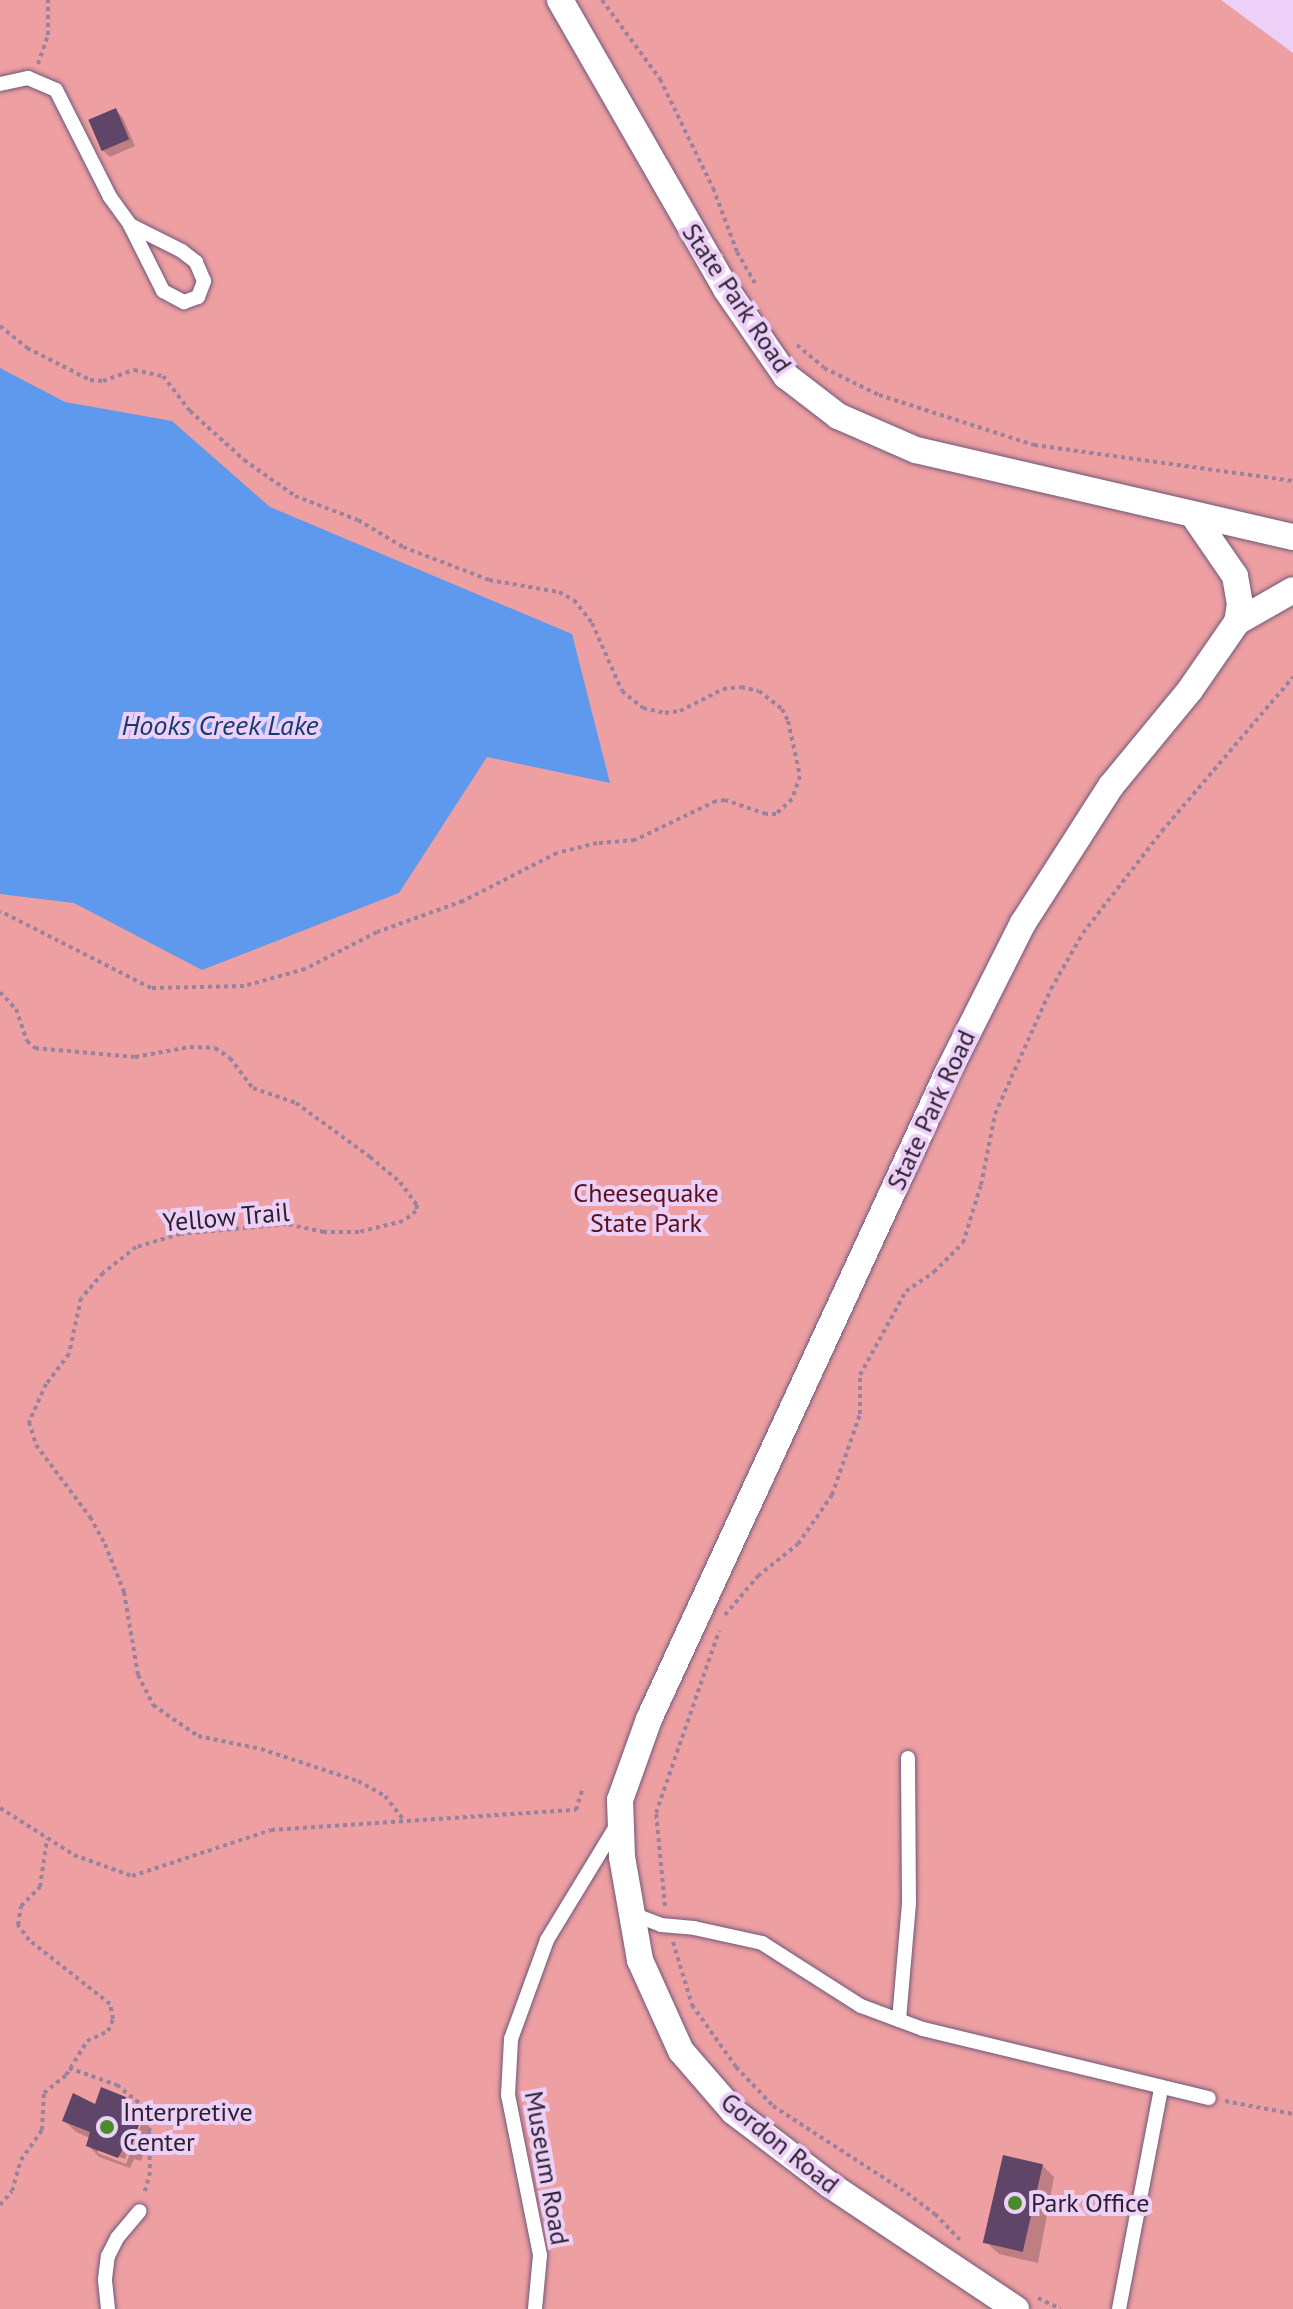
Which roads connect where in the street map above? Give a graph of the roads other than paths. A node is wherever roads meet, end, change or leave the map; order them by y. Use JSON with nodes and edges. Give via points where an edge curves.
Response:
{"nodes":[{"id":1,"x":561,"y":2,"type":"edge"},
{"id":2,"x":0,"y":84,"type":"edge"},
{"id":3,"x":130,"y":225,"type":"junction"},
{"id":4,"x":1193,"y":515,"type":"junction"},
{"id":5,"x":1293,"y":537,"type":"edge"},
{"id":6,"x":1293,"y":590,"type":"edge"},
{"id":7,"x":1237,"y":622,"type":"junction"},
{"id":8,"x":688,"y":1634,"type":"joint"},
{"id":9,"x":908,"y":1758,"type":"dead end"},
{"id":10,"x":618,"y":1822,"type":"junction"},
{"id":11,"x":630,"y":1913,"type":"junction"},
{"id":12,"x":899,"y":2020,"type":"junction"},
{"id":13,"x":1161,"y":2088,"type":"junction"},
{"id":14,"x":1209,"y":2098,"type":"road end"},
{"id":15,"x":140,"y":2211,"type":"road end"},
{"id":16,"x":1022,"y":2300,"type":"edge"},
{"id":17,"x":108,"y":2309,"type":"edge"},
{"id":18,"x":535,"y":2309,"type":"edge"},
{"id":19,"x":1119,"y":2309,"type":"edge"}],
"edges":[{"from":1,"to":4,"type":"street","name":"State Park Road","via":[[726,289],[786,376],[818,402],[916,450]]},
{"from":2,"to":3,"type":"lane","via":[[28,78],[64,98],[110,197]]},
{"from":3,"to":3,"type":"lane","via":[[163,291],[184,302],[198,297],[204,281],[196,262]]},
{"from":4,"to":5,"type":"street","name":"State Park Road"},
{"from":4,"to":7,"type":"street","via":[[1235,576]]},
{"from":6,"to":7,"type":"street","name":"State Park Road"},
{"from":7,"to":8,"type":"street","name":"State Park Road","via":[[1190,690],[1111,786],[1023,923],[947,1074]]},
{"from":8,"to":10,"type":"street","name":"Gordon Road","via":[[625,1781]]},
{"from":9,"to":12,"type":"lane","via":[[909,1903]]},
{"from":10,"to":11,"type":"street","name":"Gordon Road"},
{"from":10,"to":18,"type":"lane","name":"Museum Road","via":[[547,1940],[511,2039],[508,2095],[540,2255]]},
{"from":11,"to":12,"type":"lane","via":[[762,1943],[861,2006]]},
{"from":11,"to":16,"type":"street","name":"Gordon Road","via":[[640,1960],[681,2051],[733,2111],[830,2185]]},
{"from":12,"to":13,"type":"lane"},
{"from":13,"to":14,"type":"lane"},
{"from":13,"to":19,"type":"lane"},
{"from":15,"to":17,"type":"lane","via":[[108,2256]]}]}
